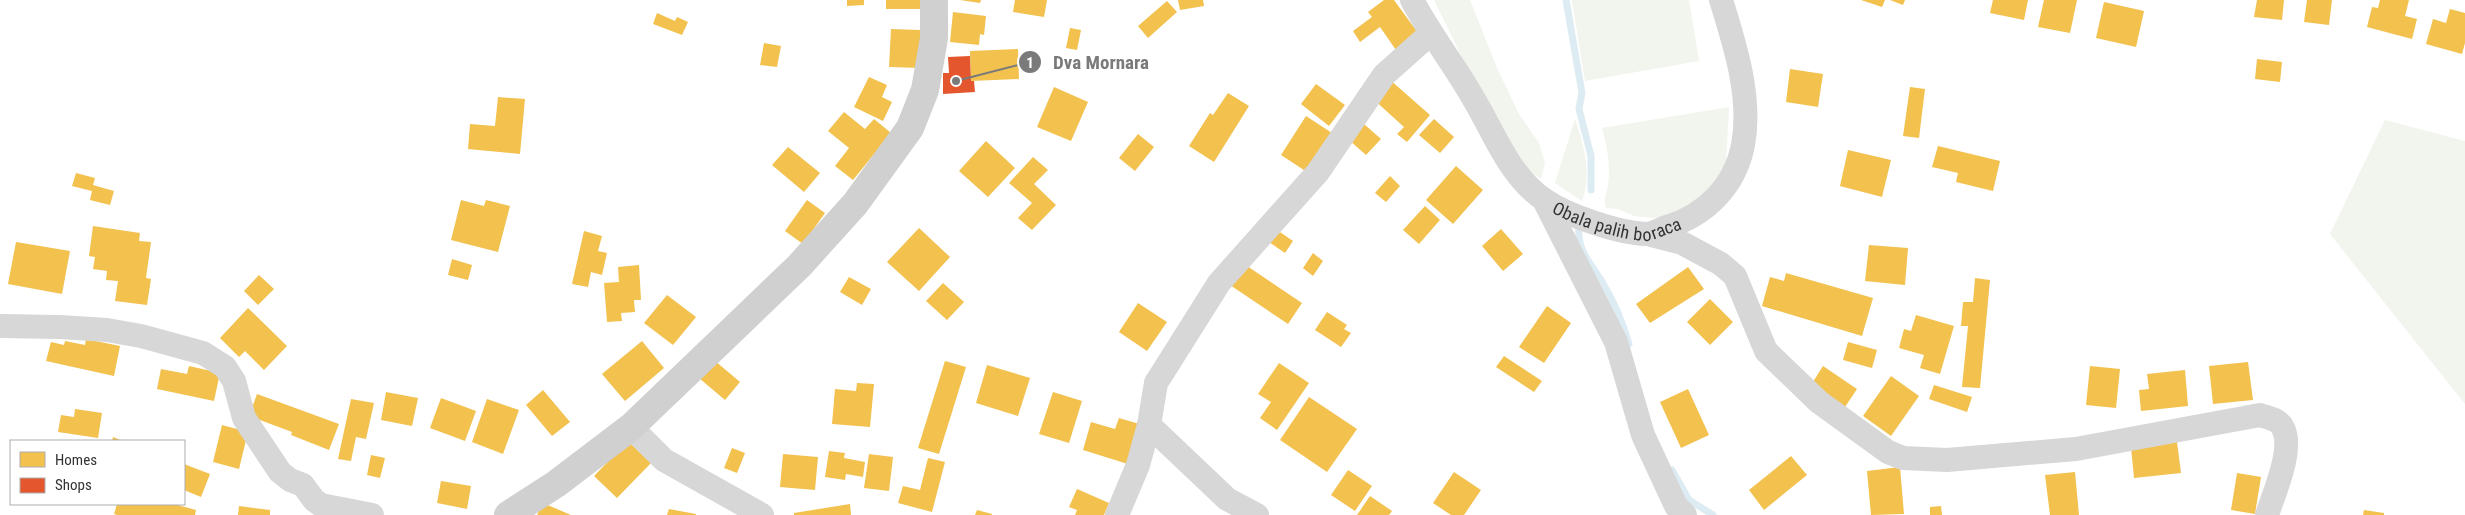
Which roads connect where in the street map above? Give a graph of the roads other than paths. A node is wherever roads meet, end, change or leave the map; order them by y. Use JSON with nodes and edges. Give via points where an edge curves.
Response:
{"nodes":[{"id":1,"x":934,"y":0,"type":"edge"},
{"id":2,"x":1412,"y":0,"type":"edge"},
{"id":3,"x":1721,"y":0,"type":"edge"},
{"id":4,"x":1430,"y":34,"type":"junction"},
{"id":5,"x":1544,"y":200,"type":"junction"},
{"id":6,"x":1647,"y":234,"type":"junction"},
{"id":7,"x":0,"y":326,"type":"edge"},
{"id":8,"x":1149,"y":425,"type":"junction"},
{"id":9,"x":631,"y":427,"type":"junction"},
{"id":10,"x":372,"y":515,"type":"edge"},
{"id":11,"x":508,"y":515,"type":"edge"},
{"id":12,"x":762,"y":515,"type":"edge"},
{"id":13,"x":1118,"y":515,"type":"edge"},
{"id":14,"x":1257,"y":515,"type":"edge"},
{"id":15,"x":1685,"y":515,"type":"edge"},
{"id":16,"x":2267,"y":515,"type":"edge"}],
"edges":[{"from":1,"to":9,"type":"street","via":[[934,38],[926,90],[910,128],[890,158],[855,204],[798,266]]},
{"from":2,"to":4,"type":"street","name":"Obala palih boraca"},
{"from":3,"to":6,"type":"street","name":"Obala palih boraca","via":[[1740,74],[1744,118],[1743,144],[1737,166],[1723,191],[1700,212],[1679,224]]},
{"from":4,"to":5,"type":"street","name":"Obala palih boraca","via":[[1472,95],[1513,169]]},
{"from":4,"to":8,"type":"street","via":[[1384,75],[1318,172],[1219,283],[1156,383]]},
{"from":5,"to":6,"type":"street","name":"Obala palih boraca","via":[[1568,213],[1606,226]]},
{"from":5,"to":15,"type":"street","via":[[1616,342],[1643,435],[1676,506]]},
{"from":6,"to":16,"type":"street","via":[[1682,243],[1722,264],[1734,276],[1766,351],[1819,402],[1895,455],[1947,460],[2076,449],[2260,415],[2275,420],[2283,427],[2286,438],[2286,452]]},
{"from":7,"to":10,"type":"street","via":[[107,330],[203,353],[224,366],[234,381],[244,418],[280,472],[303,485],[322,505]]},
{"from":8,"to":13,"type":"street","via":[[1138,465]]},
{"from":8,"to":14,"type":"street","via":[[1227,500]]},
{"from":9,"to":11,"type":"street","via":[[556,484]]},
{"from":9,"to":12,"type":"street","via":[[664,460]]}]}
